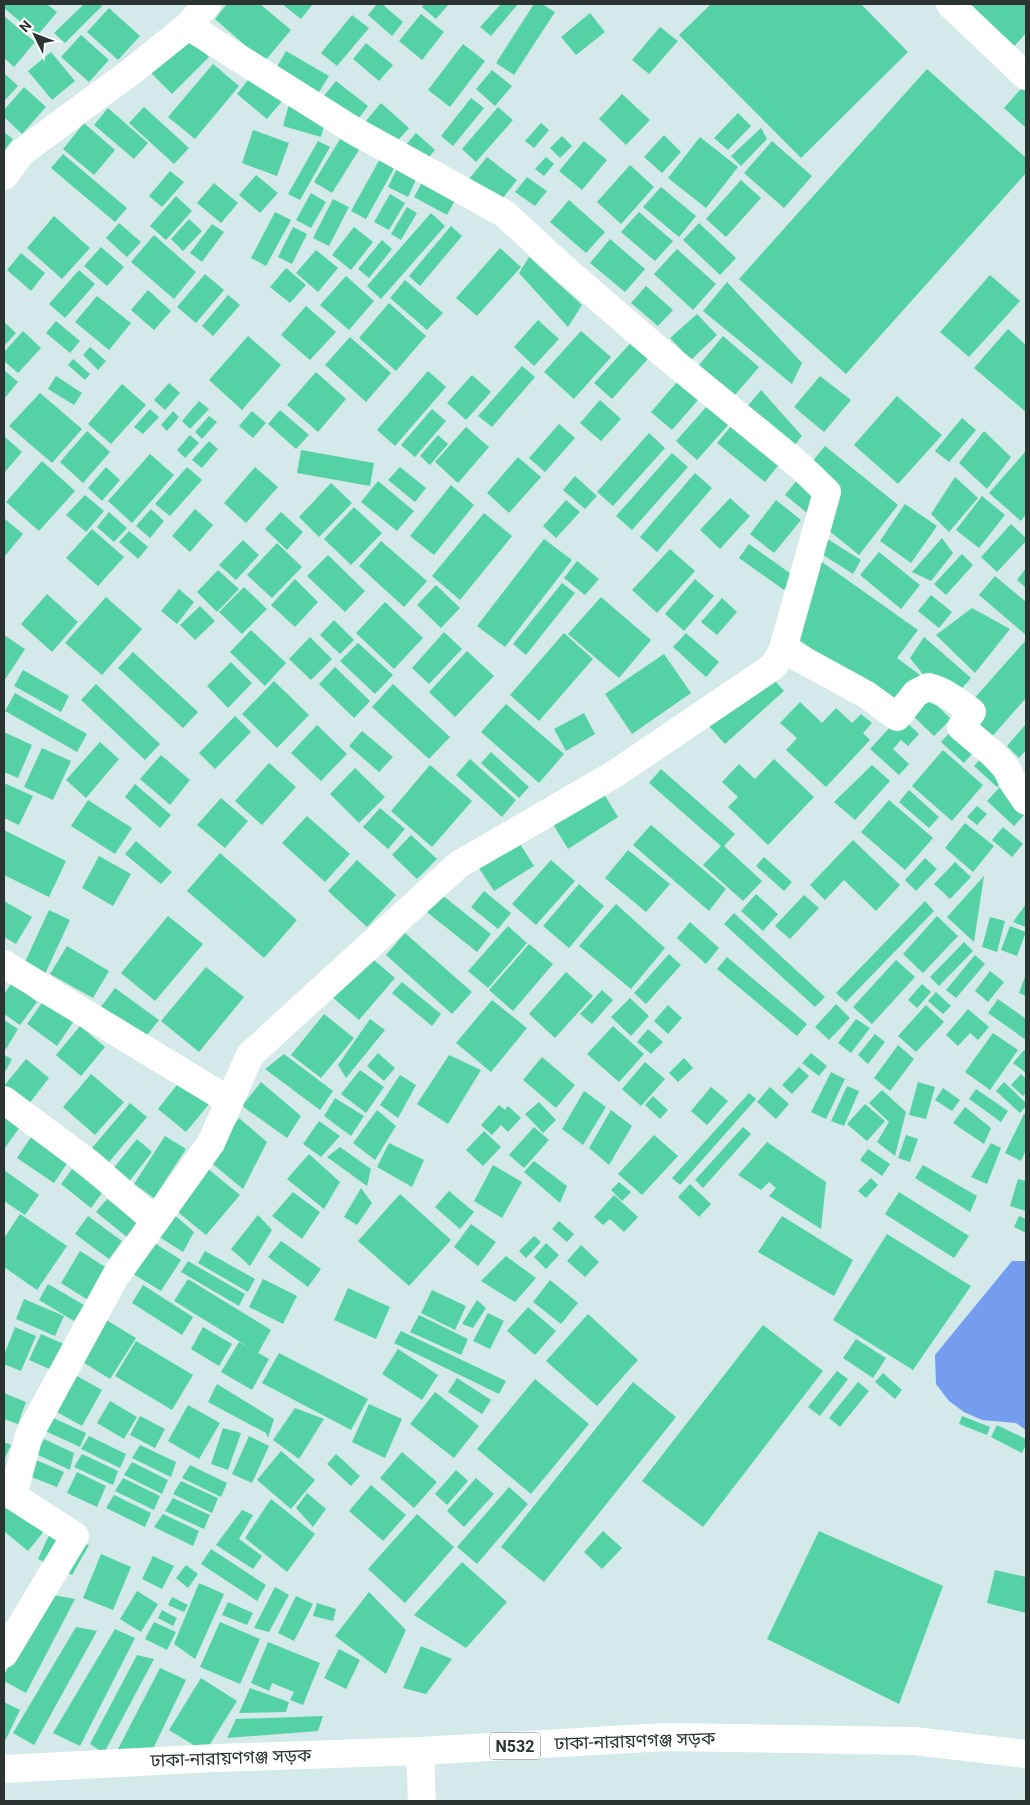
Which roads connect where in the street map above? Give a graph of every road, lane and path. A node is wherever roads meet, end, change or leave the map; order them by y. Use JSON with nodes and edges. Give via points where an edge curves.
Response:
{"nodes":[{"id":1,"x":207,"y":4,"type":"edge"},
{"id":2,"x":950,"y":4,"type":"edge"},
{"id":3,"x":188,"y":26,"type":"junction"},
{"id":4,"x":1026,"y":76,"type":"edge"},
{"id":5,"x":4,"y":176,"type":"edge"},
{"id":6,"x":783,"y":649,"type":"junction"},
{"id":7,"x":1026,"y":801,"type":"edge"},
{"id":8,"x":4,"y":964,"type":"edge"},
{"id":9,"x":4,"y":1100,"type":"edge"},
{"id":10,"x":230,"y":1101,"type":"junction"},
{"id":11,"x":155,"y":1221,"type":"junction"},
{"id":12,"x":4,"y":1654,"type":"edge"},
{"id":13,"x":420,"y":1751,"type":"junction"},
{"id":14,"x":1026,"y":1754,"type":"edge"},
{"id":15,"x":4,"y":1769,"type":"edge"},
{"id":16,"x":422,"y":1801,"type":"edge"}],
"edges":[{"from":1,"to":3,"type":"main road"},
{"from":2,"to":4,"type":"main road"},
{"from":3,"to":5,"type":"main road","via":[[22,152]]},
{"from":3,"to":6,"type":"main road","via":[[353,130],[505,214],[655,347],[799,465],[827,492]]},
{"from":6,"to":7,"type":"main road","via":[[867,695],[898,717],[916,694],[928,687],[949,695],[972,712],[961,727],[1006,768]]},
{"from":6,"to":10,"type":"main road","via":[[774,666],[613,775],[458,865],[250,1055]]},
{"from":8,"to":10,"type":"main road"},
{"from":9,"to":11,"type":"main road","via":[[90,1164]]},
{"from":10,"to":11,"type":"main road","via":[[211,1143]]},
{"from":11,"to":12,"type":"main road","via":[[114,1276],[29,1436],[13,1496],[75,1536]]},
{"from":13,"to":14,"type":"main road","name":"ঢাকা-নারায়ণগঞ্জ সড়ক","number":"N532","via":[[665,1738],[914,1741]]},
{"from":13,"to":15,"type":"main road","name":"ঢাকা-নারায়ণগঞ্জ সড়ক","number":"N532"},
{"from":13,"to":16,"type":"main road"}]}
